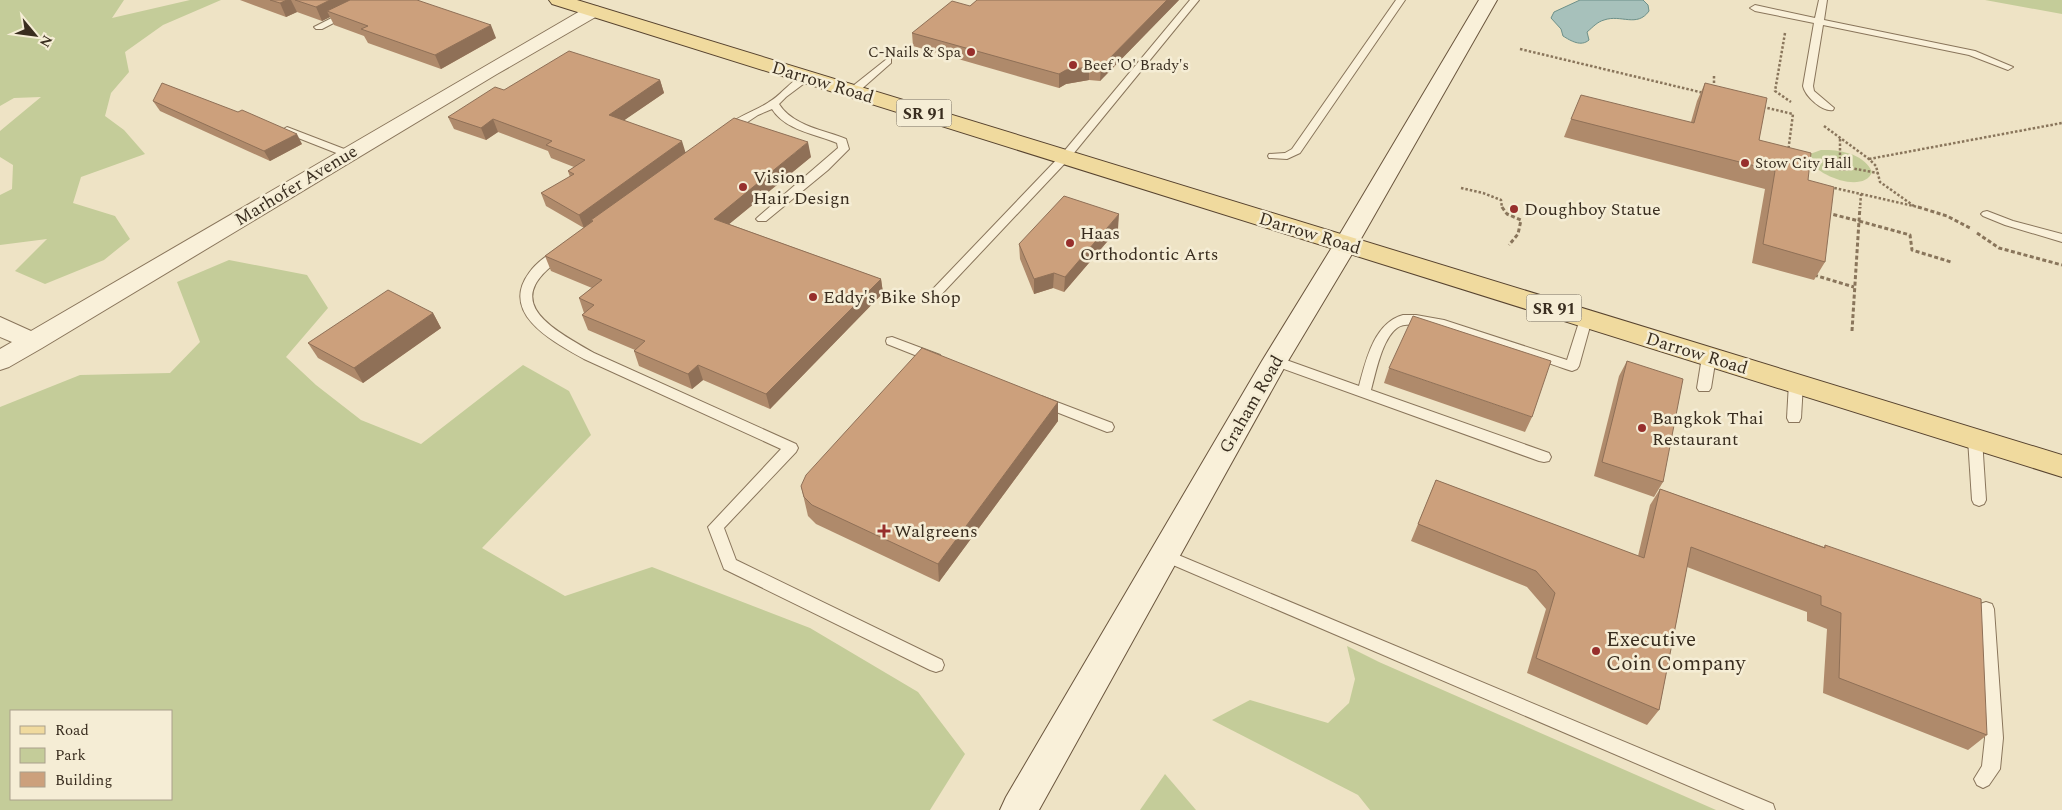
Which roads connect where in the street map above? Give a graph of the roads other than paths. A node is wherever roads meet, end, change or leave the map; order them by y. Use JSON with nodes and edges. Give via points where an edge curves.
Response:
{"nodes":[{"id":1,"x":374,"y":0,"type":"edge"},
{"id":2,"x":558,"y":0,"type":"edge"},
{"id":3,"x":1195,"y":0,"type":"edge"},
{"id":4,"x":1401,"y":0,"type":"edge"},
{"id":5,"x":1488,"y":0,"type":"edge"},
{"id":6,"x":1823,"y":0,"type":"edge"},
{"id":7,"x":1755,"y":8,"type":"dead end"},
{"id":8,"x":593,"y":11,"type":"junction"},
{"id":9,"x":1819,"y":21,"type":"junction"},
{"id":10,"x":319,"y":27,"type":"edge"},
{"id":11,"x":888,"y":61,"type":"dead end"},
{"id":12,"x":2008,"y":67,"type":"dead end"},
{"id":13,"x":807,"y":77,"type":"junction"},
{"id":14,"x":853,"y":91,"type":"junction"},
{"id":15,"x":774,"y":104,"type":"junction"},
{"id":16,"x":1829,"y":108,"type":"dead end"},
{"id":17,"x":287,"y":130,"type":"edge"},
{"id":18,"x":719,"y":137,"type":"edge"},
{"id":19,"x":348,"y":154,"type":"junction"},
{"id":20,"x":1273,"y":156,"type":"dead end"},
{"id":21,"x":1065,"y":157,"type":"junction"},
{"id":22,"x":1987,"y":214,"type":"dead end"},
{"id":23,"x":762,"y":219,"type":"dead end"},
{"id":24,"x":2062,"y":238,"type":"edge"},
{"id":25,"x":573,"y":244,"type":"edge"},
{"id":26,"x":1346,"y":244,"type":"junction"},
{"id":27,"x":934,"y":296,"type":"dead end"},
{"id":28,"x":1586,"y":318,"type":"junction"},
{"id":29,"x":0,"y":326,"type":"edge"},
{"id":30,"x":892,"y":341,"type":"dead end"},
{"id":31,"x":33,"y":342,"type":"junction"},
{"id":32,"x":1709,"y":357,"type":"junction"},
{"id":33,"x":0,"y":361,"type":"edge"},
{"id":34,"x":1275,"y":362,"type":"junction"},
{"id":35,"x":947,"y":363,"type":"edge"},
{"id":36,"x":1796,"y":384,"type":"junction"},
{"id":37,"x":1704,"y":388,"type":"dead end"},
{"id":38,"x":1364,"y":393,"type":"junction"},
{"id":39,"x":1029,"y":396,"type":"edge"},
{"id":40,"x":1794,"y":418,"type":"dead end"},
{"id":41,"x":1107,"y":427,"type":"dead end"},
{"id":42,"x":1974,"y":439,"type":"junction"},
{"id":43,"x":1544,"y":457,"type":"dead end"},
{"id":44,"x":2062,"y":466,"type":"edge"},
{"id":45,"x":1979,"y":500,"type":"dead end"},
{"id":46,"x":1164,"y":555,"type":"junction"},
{"id":47,"x":1986,"y":609,"type":"dead end"},
{"id":48,"x":936,"y":665,"type":"dead end"},
{"id":49,"x":1983,"y":779,"type":"dead end"},
{"id":50,"x":1019,"y":810,"type":"edge"},
{"id":51,"x":1766,"y":810,"type":"edge"}],
"edges":[{"from":1,"to":10,"type":"lane"},
{"from":2,"to":8,"type":"main road","name":"Darrow Road","number":"SR 91"},
{"from":3,"to":21,"type":"lane"},
{"from":4,"to":20,"type":"lane","via":[[1296,151],[1287,156]]},
{"from":5,"to":26,"type":"main road","name":"Graham Road"},
{"from":6,"to":9,"type":"lane"},
{"from":7,"to":9,"type":"lane"},
{"from":8,"to":13,"type":"main road","name":"Darrow Road","number":"SR 91"},
{"from":8,"to":19,"type":"main road","name":"Marhofer Avenue"},
{"from":9,"to":12,"type":"lane","via":[[1972,53]]},
{"from":9,"to":16,"type":"lane","via":[[1808,86],[1809,92]]},
{"from":11,"to":14,"type":"lane"},
{"from":13,"to":14,"type":"main road","name":"Darrow Road","number":"SR 91"},
{"from":13,"to":15,"type":"lane"},
{"from":14,"to":21,"type":"main road","name":"Darrow Road","number":"SR 91"},
{"from":15,"to":18,"type":"lane","via":[[754,113]]},
{"from":15,"to":23,"type":"lane","via":[[777,112],[789,121],[842,141],[844,148]]},
{"from":17,"to":19,"type":"lane"},
{"from":19,"to":31,"type":"main road","name":"Marhofer Avenue"},
{"from":21,"to":26,"type":"main road","name":"Darrow Road","number":"SR 91"},
{"from":21,"to":27,"type":"lane"},
{"from":22,"to":24,"type":"lane","via":[[2009,224]]},
{"from":25,"to":48,"type":"lane","via":[[541,267],[528,283],[529,309],[538,322],[590,356],[791,448],[716,528],[730,564]]},
{"from":26,"to":28,"type":"main road","name":"Darrow Road","number":"SR 91"},
{"from":26,"to":34,"type":"main road","name":"Graham Road"},
{"from":28,"to":32,"type":"main road","name":"Darrow Road","number":"SR 91"},
{"from":28,"to":38,"type":"lane","via":[[1572,366],[1444,324],[1403,319],[1392,325],[1382,338]]},
{"from":29,"to":31,"type":"main road"},
{"from":30,"to":35,"type":"lane"},
{"from":31,"to":33,"type":"main road","name":"Marhofer Avenue"},
{"from":32,"to":36,"type":"main road","name":"Darrow Road","number":"SR 91"},
{"from":32,"to":37,"type":"lane"},
{"from":34,"to":38,"type":"lane"},
{"from":34,"to":46,"type":"main road","name":"Graham Road"},
{"from":36,"to":40,"type":"lane"},
{"from":36,"to":42,"type":"main road","name":"Darrow Road","number":"SR 91"},
{"from":38,"to":43,"type":"lane"},
{"from":39,"to":41,"type":"lane"},
{"from":42,"to":44,"type":"main road","name":"Darrow Road","number":"SR 91"},
{"from":42,"to":45,"type":"lane"},
{"from":46,"to":50,"type":"main road","name":"Graham Road"},
{"from":46,"to":51,"type":"lane"},
{"from":47,"to":49,"type":"lane","via":[[1994,738],[1990,769]]}]}
